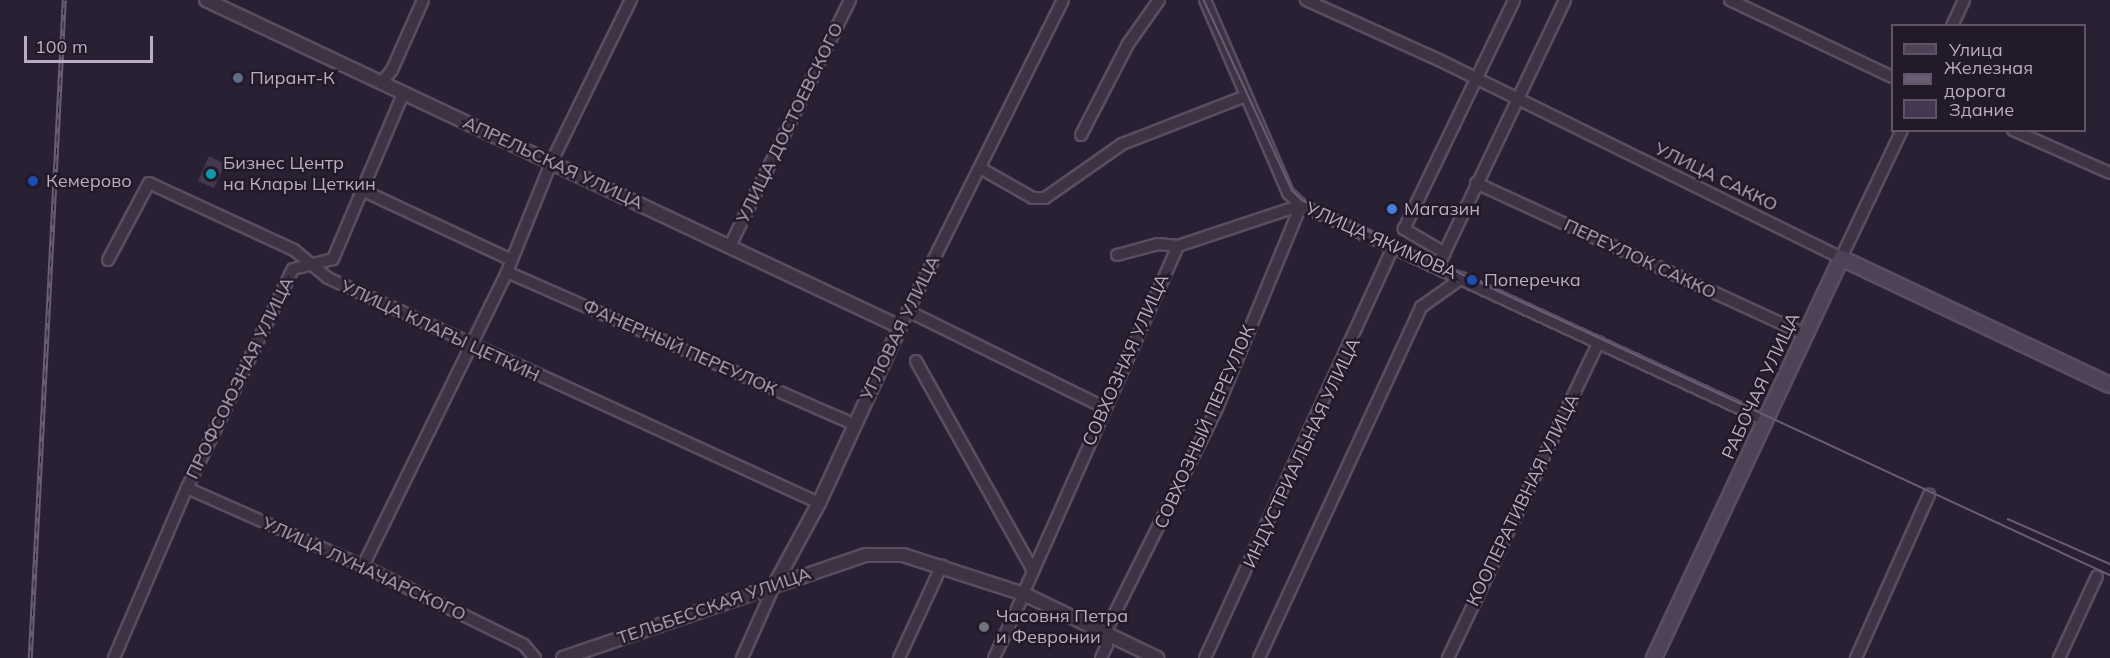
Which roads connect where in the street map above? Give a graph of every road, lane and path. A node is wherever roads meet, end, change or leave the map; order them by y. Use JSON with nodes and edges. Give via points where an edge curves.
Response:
{"nodes":[{"id":1,"x":423,"y":0,"type":"edge"},
{"id":2,"x":631,"y":0,"type":"edge"},
{"id":3,"x":850,"y":0,"type":"edge"},
{"id":4,"x":1063,"y":0,"type":"edge"},
{"id":5,"x":1159,"y":0,"type":"edge"},
{"id":6,"x":1205,"y":0,"type":"edge"},
{"id":7,"x":1306,"y":0,"type":"edge"},
{"id":8,"x":1514,"y":0,"type":"edge"},
{"id":9,"x":1565,"y":0,"type":"edge"},
{"id":10,"x":1730,"y":0,"type":"edge"},
{"id":11,"x":1964,"y":0,"type":"edge"},
{"id":12,"x":209,"y":1,"type":"edge"},
{"id":13,"x":1953,"y":24,"type":"edge"},
{"id":14,"x":1891,"y":76,"type":"edge"},
{"id":15,"x":1476,"y":79,"type":"junction"},
{"id":16,"x":383,"y":81,"type":"junction"},
{"id":17,"x":404,"y":92,"type":"junction"},
{"id":18,"x":1246,"y":96,"type":"junction"},
{"id":19,"x":1518,"y":101,"type":"junction"},
{"id":20,"x":1901,"y":132,"type":"edge"},
{"id":21,"x":2018,"y":132,"type":"edge"},
{"id":22,"x":1082,"y":135,"type":"dead end"},
{"id":23,"x":551,"y":163,"type":"junction"},
{"id":24,"x":980,"y":168,"type":"junction"},
{"id":25,"x":2110,"y":173,"type":"edge"},
{"id":26,"x":1476,"y":183,"type":"junction"},
{"id":27,"x":364,"y":191,"type":"junction"},
{"id":28,"x":1301,"y":205,"type":"junction"},
{"id":29,"x":730,"y":246,"type":"junction"},
{"id":30,"x":1178,"y":246,"type":"junction"},
{"id":31,"x":1394,"y":246,"type":"junction"},
{"id":32,"x":1445,"y":253,"type":"junction"},
{"id":33,"x":1117,"y":255,"type":"dead end"},
{"id":34,"x":1841,"y":258,"type":"junction"},
{"id":35,"x":108,"y":260,"type":"dead end"},
{"id":36,"x":511,"y":260,"type":"junction"},
{"id":37,"x":312,"y":264,"type":"junction"},
{"id":38,"x":1439,"y":267,"type":"junction"},
{"id":39,"x":507,"y":272,"type":"junction"},
{"id":40,"x":1462,"y":278,"type":"junction"},
{"id":41,"x":908,"y":311,"type":"junction"},
{"id":42,"x":900,"y":327,"type":"junction"},
{"id":43,"x":1805,"y":334,"type":"junction"},
{"id":44,"x":1599,"y":342,"type":"junction"},
{"id":45,"x":471,"y":346,"type":"junction"},
{"id":46,"x":916,"y":361,"type":"dead end"},
{"id":47,"x":2110,"y":385,"type":"edge"},
{"id":48,"x":1103,"y":407,"type":"junction"},
{"id":49,"x":1765,"y":420,"type":"junction"},
{"id":50,"x":853,"y":424,"type":"junction"},
{"id":51,"x":187,"y":488,"type":"junction"},
{"id":52,"x":1929,"y":495,"type":"dead end"},
{"id":53,"x":819,"y":503,"type":"junction"},
{"id":54,"x":942,"y":565,"type":"junction"},
{"id":55,"x":363,"y":566,"type":"junction"},
{"id":56,"x":1033,"y":570,"type":"junction"},
{"id":57,"x":2097,"y":576,"type":"dead end"},
{"id":58,"x":775,"y":584,"type":"junction"},
{"id":59,"x":1024,"y":594,"type":"junction"},
{"id":60,"x":1106,"y":639,"type":"junction"},
{"id":61,"x":114,"y":658,"type":"edge"},
{"id":62,"x":535,"y":658,"type":"edge"},
{"id":63,"x":562,"y":658,"type":"edge"},
{"id":64,"x":742,"y":658,"type":"edge"},
{"id":65,"x":899,"y":658,"type":"edge"},
{"id":66,"x":994,"y":658,"type":"edge"},
{"id":67,"x":1101,"y":658,"type":"edge"},
{"id":68,"x":1157,"y":658,"type":"edge"},
{"id":69,"x":1205,"y":658,"type":"edge"},
{"id":70,"x":1259,"y":658,"type":"edge"},
{"id":71,"x":1448,"y":658,"type":"edge"},
{"id":72,"x":1654,"y":658,"type":"edge"},
{"id":73,"x":1856,"y":658,"type":"edge"},
{"id":74,"x":2059,"y":658,"type":"edge"}],
"edges":[{"from":1,"to":16,"type":"street","via":[[392,70]]},
{"from":2,"to":23,"type":"street"},
{"from":3,"to":29,"type":"street","name":"УЛИЦА ДОСТОЕВСКОГО"},
{"from":4,"to":24,"type":"street","name":"УГЛОВАЯ УЛИЦА"},
{"from":5,"to":22,"type":"street","via":[[1128,44]]},
{"from":6,"to":18,"type":"street","name":"УЛИЦА ЯКИМОВА"},
{"from":7,"to":15,"type":"street","name":"УЛИЦА САККО"},
{"from":8,"to":15,"type":"street"},
{"from":9,"to":19,"type":"street"},
{"from":10,"to":14,"type":"street"},
{"from":11,"to":13,"type":"street"},
{"from":12,"to":16,"type":"street","name":"АПРЕЛЬСКАЯ УЛИЦА"},
{"from":15,"to":19,"type":"street","name":"УЛИЦА САККО"},
{"from":15,"to":32,"type":"street","via":[[1404,229]]},
{"from":16,"to":17,"type":"street","name":"АПРЕЛЬСКАЯ УЛИЦА"},
{"from":17,"to":23,"type":"street","name":"АПРЕЛЬСКАЯ УЛИЦА"},
{"from":17,"to":27,"type":"street","name":"ПРОФСОЮЗНАЯ УЛИЦА"},
{"from":18,"to":24,"type":"street","via":[[1122,144],[1044,198],[1033,198]]},
{"from":18,"to":28,"type":"street","name":"УЛИЦА ЯКИМОВА","via":[[1288,193]]},
{"from":19,"to":26,"type":"street"},
{"from":19,"to":34,"type":"street","name":"УЛИЦА САККО"},
{"from":20,"to":34,"type":"street","name":"РАБОЧАЯ УЛИЦА"},
{"from":21,"to":25,"type":"street"},
{"from":23,"to":29,"type":"street","name":"АПРЕЛЬСКАЯ УЛИЦА"},
{"from":23,"to":36,"type":"street"},
{"from":24,"to":41,"type":"street","name":"УГЛОВАЯ УЛИЦА"},
{"from":26,"to":32,"type":"street"},
{"from":26,"to":43,"type":"street","name":"ПЕРЕУЛОК САККО"},
{"from":27,"to":36,"type":"street"},
{"from":27,"to":37,"type":"street","name":"ПРОФСОЮЗНАЯ УЛИЦА","via":[[333,259]]},
{"from":28,"to":30,"type":"street"},
{"from":28,"to":31,"type":"street","name":"УЛИЦА ЯКИМОВА"},
{"from":28,"to":60,"type":"street","name":"СОВХОЗНЫЙ ПЕРЕУЛОК","via":[[1217,408]]},
{"from":29,"to":42,"type":"street","name":"АПРЕЛЬСКАЯ УЛИЦА"},
{"from":30,"to":33,"type":"street","via":[[1158,244]]},
{"from":30,"to":48,"type":"street","name":"СОВХОЗНАЯ УЛИЦА"},
{"from":31,"to":38,"type":"street","name":"УЛИЦА ЯКИМОВА"},
{"from":31,"to":69,"type":"street","name":"ИНДУСТРИАЛЬНАЯ УЛИЦА"},
{"from":32,"to":38,"type":"street"},
{"from":34,"to":43,"type":"main road","name":"РАБОЧАЯ УЛИЦА"},
{"from":34,"to":47,"type":"main road","name":"УЛИЦА САККО"},
{"from":35,"to":37,"type":"street","name":"УЛИЦА КЛАРЫ ЦЕТКИН","via":[[149,183],[294,250]]},
{"from":36,"to":39,"type":"street"},
{"from":37,"to":45,"type":"street","name":"УЛИЦА КЛАРЫ ЦЕТКИН","via":[[328,278]]},
{"from":37,"to":51,"type":"street","name":"ПРОФСОЮЗНАЯ УЛИЦА","via":[[292,270]]},
{"from":38,"to":40,"type":"street","name":"УЛИЦА ЯКИМОВА"},
{"from":39,"to":45,"type":"street"},
{"from":39,"to":50,"type":"street","name":"ФАНЕРНЫЙ ПЕРЕУЛОК"},
{"from":40,"to":44,"type":"street","name":"УЛИЦА ЯКИМОВА"},
{"from":40,"to":70,"type":"street","via":[[1421,307]]},
{"from":41,"to":42,"type":"street","name":"УГЛОВАЯ УЛИЦА"},
{"from":41,"to":48,"type":"street"},
{"from":42,"to":50,"type":"street","name":"УГЛОВАЯ УЛИЦА"},
{"from":43,"to":49,"type":"main road","name":"РАБОЧАЯ УЛИЦА"},
{"from":44,"to":49,"type":"street","name":"УЛИЦА ЯКИМОВА"},
{"from":44,"to":71,"type":"street","name":"КООПЕРАТИВНАЯ УЛИЦА"},
{"from":45,"to":53,"type":"street","name":"УЛИЦА КЛАРЫ ЦЕТКИН"},
{"from":45,"to":55,"type":"street"},
{"from":46,"to":56,"type":"street"},
{"from":48,"to":56,"type":"street","name":"СОВХОЗНАЯ УЛИЦА"},
{"from":49,"to":72,"type":"main road","name":"РАБОЧАЯ УЛИЦА"},
{"from":50,"to":53,"type":"street","name":"УГЛОВАЯ УЛИЦА"},
{"from":51,"to":55,"type":"street","name":"УЛИЦА ЛУНАЧАРСКОГО"},
{"from":51,"to":61,"type":"street","name":"ПРОФСОЮЗНАЯ УЛИЦА"},
{"from":52,"to":73,"type":"street"},
{"from":53,"to":58,"type":"street","name":"УГЛОВАЯ УЛИЦА"},
{"from":54,"to":58,"type":"street","name":"ТЕЛЬБЕССКАЯ УЛИЦА","via":[[903,555],[866,555]]},
{"from":54,"to":59,"type":"street"},
{"from":54,"to":65,"type":"street"},
{"from":55,"to":62,"type":"street","name":"УЛИЦА ЛУНАЧАРСКОГО","via":[[524,645]]},
{"from":56,"to":59,"type":"street","name":"СОВХОЗНАЯ УЛИЦА"},
{"from":57,"to":74,"type":"street"},
{"from":58,"to":63,"type":"street","name":"ТЕЛЬБЕССКАЯ УЛИЦА"},
{"from":58,"to":64,"type":"street","name":"УГЛОВАЯ УЛИЦА"},
{"from":59,"to":60,"type":"street"},
{"from":59,"to":66,"type":"street","name":"СОВХОЗНАЯ УЛИЦА"},
{"from":60,"to":67,"type":"street","name":"СОВХОЗНЫЙ ПЕРЕУЛОК"},
{"from":60,"to":68,"type":"street"}]}
